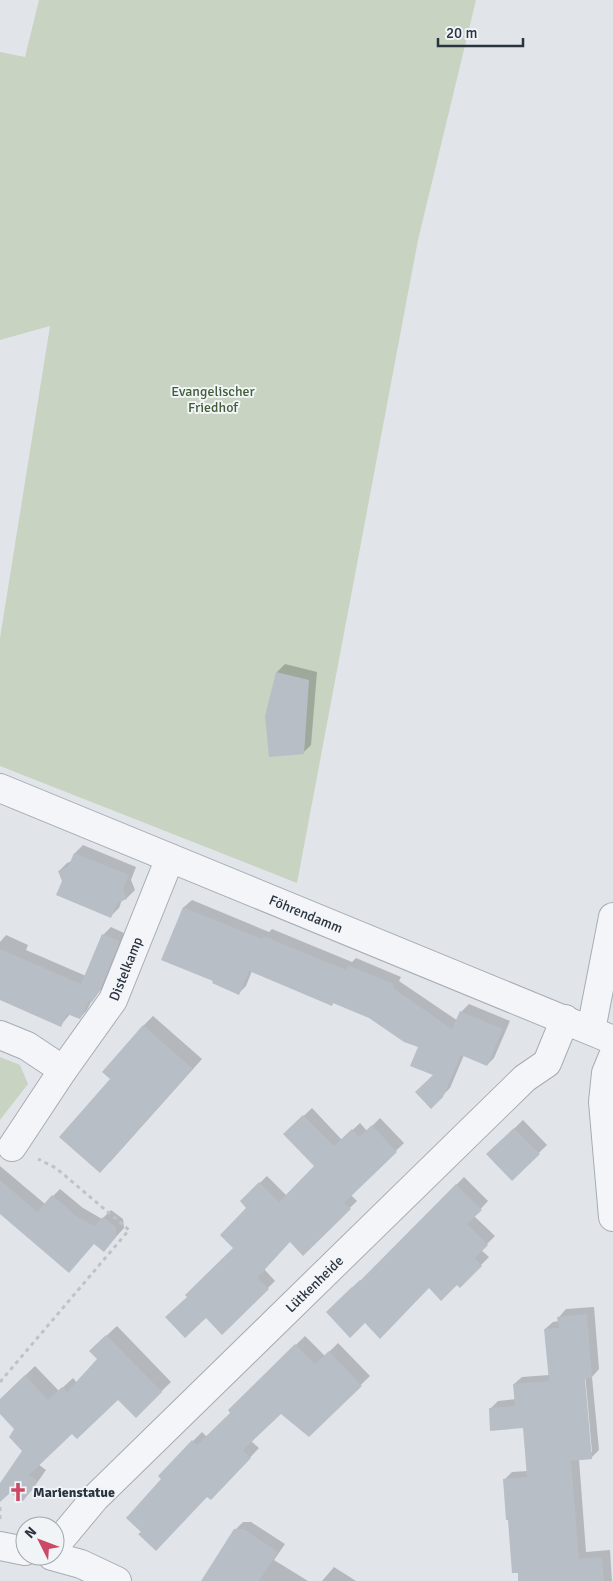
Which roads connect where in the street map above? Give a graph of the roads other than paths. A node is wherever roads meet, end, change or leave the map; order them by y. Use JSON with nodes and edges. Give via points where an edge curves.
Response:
{"nodes":[{"id":1,"x":0,"y":788,"type":"edge"},
{"id":2,"x":170,"y":858,"type":"junction"},
{"id":3,"x":613,"y":917,"type":"edge"},
{"id":4,"x":565,"y":1019,"type":"junction"},
{"id":5,"x":0,"y":1035,"type":"edge"},
{"id":6,"x":602,"y":1035,"type":"edge"},
{"id":7,"x":613,"y":1056,"type":"edge"},
{"id":8,"x":63,"y":1070,"type":"junction"},
{"id":9,"x":12,"y":1147,"type":"road end"},
{"id":10,"x":613,"y":1217,"type":"edge"},
{"id":11,"x":65,"y":1534,"type":"edge"},
{"id":12,"x":0,"y":1546,"type":"edge"},
{"id":13,"x":15,"y":1549,"type":"edge"},
{"id":14,"x":65,"y":1560,"type":"edge"},
{"id":15,"x":117,"y":1581,"type":"edge"}],
"edges":[{"from":1,"to":2,"type":"street","name":"Föhrendamm"},
{"from":2,"to":4,"type":"street","name":"Föhrendamm"},
{"from":2,"to":8,"type":"street","name":"Distelkamp","via":[[113,1000]]},
{"from":3,"to":6,"type":"street"},
{"from":4,"to":6,"type":"street","name":"Föhrendamm"},
{"from":4,"to":11,"type":"street","name":"Lütkenheide","via":[[547,1063],[525,1078],[102,1491]]},
{"from":5,"to":8,"type":"street","via":[[27,1046]]},
{"from":7,"to":10,"type":"street","via":[[606,1073],[603,1102]]},
{"from":8,"to":9,"type":"street","name":"Distelkamp"},
{"from":12,"to":13,"type":"street"},
{"from":14,"to":15,"type":"street"}]}
